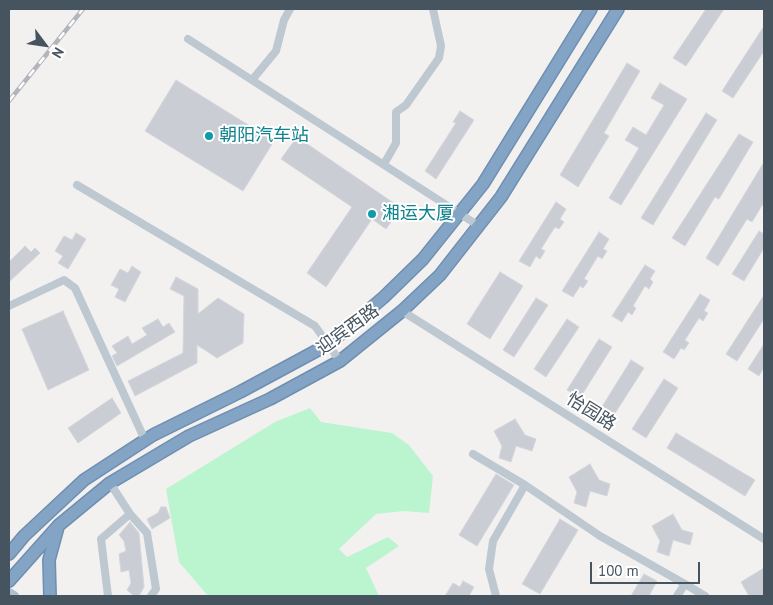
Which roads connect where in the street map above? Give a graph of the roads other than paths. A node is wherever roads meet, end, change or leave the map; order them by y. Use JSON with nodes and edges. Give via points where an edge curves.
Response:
{"nodes":[{"id":1,"x":290,"y":9,"type":"edge"},
{"id":2,"x":434,"y":9,"type":"edge"},
{"id":3,"x":591,"y":9,"type":"edge"},
{"id":4,"x":618,"y":9,"type":"edge"},
{"id":5,"x":188,"y":39,"type":"dead end"},
{"id":6,"x":252,"y":80,"type":"junction"},
{"id":7,"x":384,"y":164,"type":"junction"},
{"id":8,"x":77,"y":185,"type":"dead end"},
{"id":9,"x":462,"y":213,"type":"junction"},
{"id":10,"x":478,"y":226,"type":"junction"},
{"id":11,"x":9,"y":306,"type":"edge"},
{"id":12,"x":402,"y":311,"type":"junction"},
{"id":13,"x":329,"y":344,"type":"junction"},
{"id":14,"x":340,"y":361,"type":"junction"},
{"id":15,"x":145,"y":440,"type":"junction"},
{"id":16,"x":473,"y":454,"type":"dead end"},
{"id":17,"x":110,"y":483,"type":"junction"},
{"id":18,"x":525,"y":485,"type":"junction"},
{"id":19,"x":130,"y":514,"type":"junction"},
{"id":20,"x":59,"y":524,"type":"junction"},
{"id":21,"x":764,"y":537,"type":"edge"},
{"id":22,"x":9,"y":554,"type":"edge"},
{"id":23,"x":9,"y":581,"type":"edge"},
{"id":24,"x":685,"y":584,"type":"junction"},
{"id":25,"x":9,"y":593,"type":"edge"},
{"id":26,"x":14,"y":596,"type":"edge"},
{"id":27,"x":50,"y":596,"type":"edge"},
{"id":28,"x":108,"y":596,"type":"edge"},
{"id":29,"x":151,"y":596,"type":"edge"},
{"id":30,"x":496,"y":596,"type":"edge"},
{"id":31,"x":677,"y":596,"type":"edge"},
{"id":32,"x":705,"y":596,"type":"edge"}],
"edges":[{"from":1,"to":6,"type":"street","via":[[276,51]]},
{"from":2,"to":7,"type":"street","via":[[441,46],[439,58],[406,105],[396,112],[396,142]]},
{"from":3,"to":9,"type":"highway","name":"迎宾西路"},
{"from":4,"to":10,"type":"highway","name":"迎宾西路","via":[[501,197]]},
{"from":5,"to":6,"type":"street"},
{"from":6,"to":7,"type":"street"},
{"from":7,"to":9,"type":"street"},
{"from":8,"to":13,"type":"street","via":[[315,326]]},
{"from":9,"to":10,"type":"street"},
{"from":9,"to":13,"type":"highway","name":"迎宾西路","via":[[384,298]]},
{"from":10,"to":12,"type":"highway","name":"迎宾西路","via":[[440,276]]},
{"from":11,"to":15,"type":"street","via":[[64,280],[76,288]]},
{"from":12,"to":14,"type":"highway","name":"迎宾西路"},
{"from":12,"to":21,"type":"street","name":"怡园路"},
{"from":13,"to":14,"type":"street"},
{"from":13,"to":15,"type":"highway","name":"迎宾西路"},
{"from":14,"to":17,"type":"highway","name":"迎宾西路","via":[[270,399],[189,436]]},
{"from":15,"to":22,"type":"highway","name":"迎宾西路","via":[[84,480]]},
{"from":16,"to":18,"type":"street"},
{"from":17,"to":19,"type":"street"},
{"from":17,"to":20,"type":"highway","name":"迎宾西路"},
{"from":18,"to":24,"type":"street","via":[[600,536]]},
{"from":18,"to":30,"type":"street","via":[[493,541],[488,569]]},
{"from":19,"to":28,"type":"street","via":[[101,539]]},
{"from":19,"to":29,"type":"street","via":[[147,533],[156,589]]},
{"from":20,"to":23,"type":"highway","name":"迎宾西路"},
{"from":20,"to":27,"type":"highway","via":[[49,560]]},
{"from":24,"to":31,"type":"street"},
{"from":24,"to":32,"type":"street"},
{"from":25,"to":26,"type":"main road"}]}
